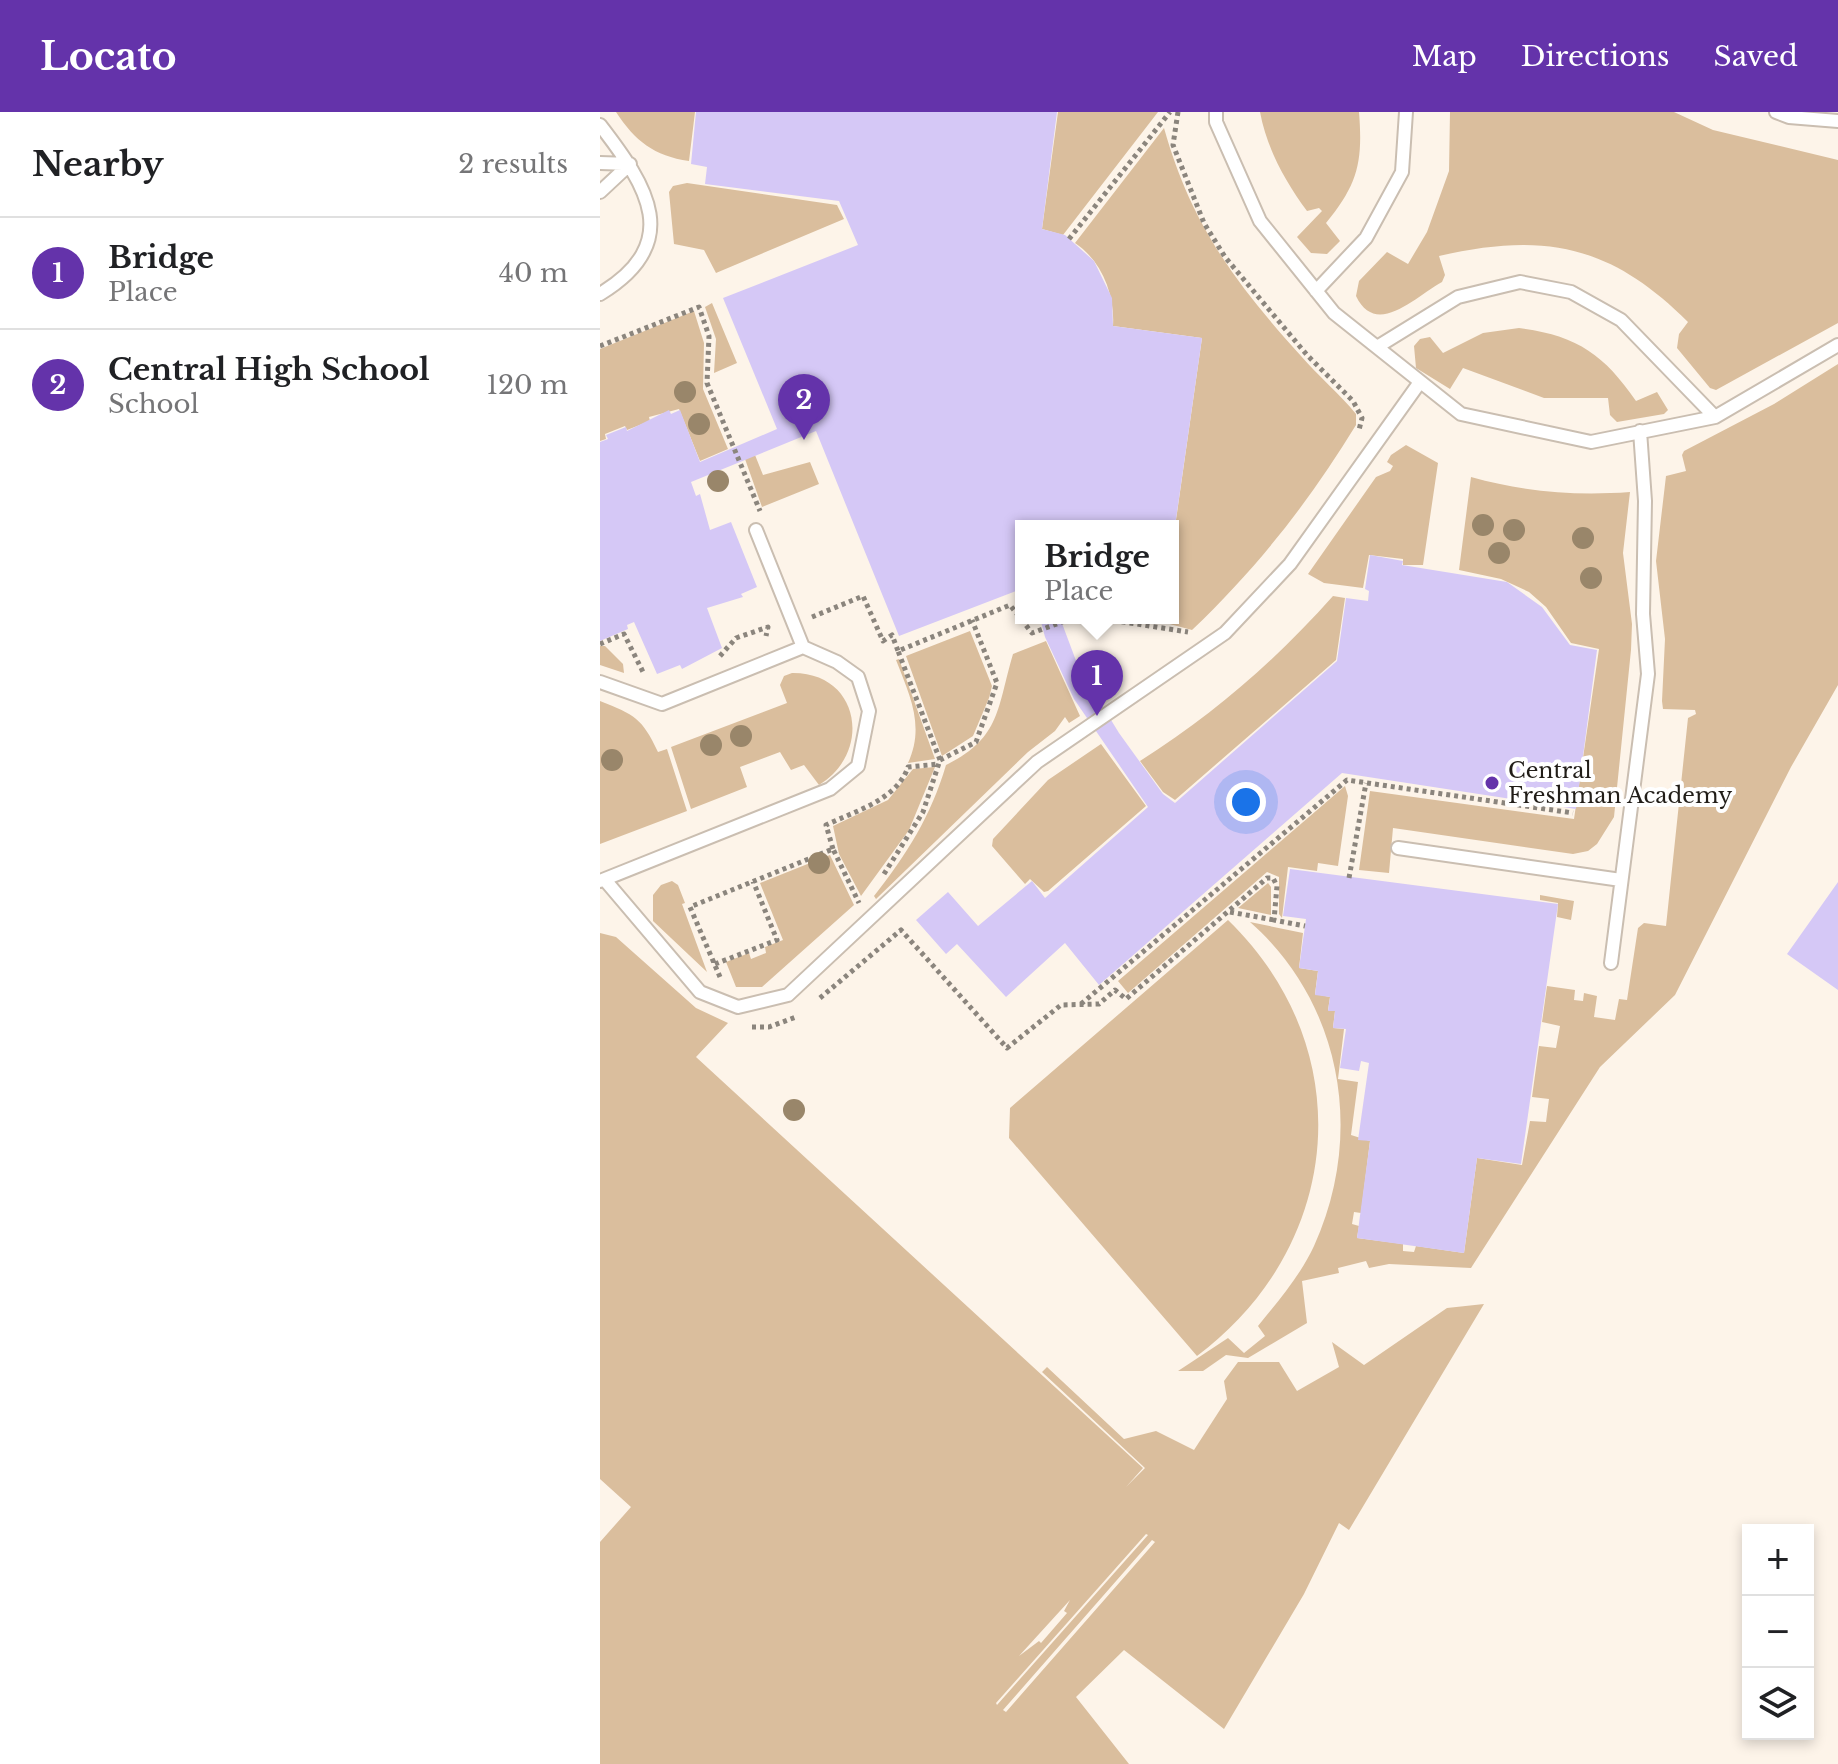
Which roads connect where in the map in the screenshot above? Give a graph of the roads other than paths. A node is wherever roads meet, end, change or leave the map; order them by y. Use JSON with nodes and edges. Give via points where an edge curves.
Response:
{"nodes":[{"id":1,"x":1216,"y":112,"type":"edge"},
{"id":2,"x":1406,"y":112,"type":"edge"},
{"id":3,"x":1776,"y":112,"type":"edge"},
{"id":4,"x":1838,"y":121,"type":"edge"},
{"id":5,"x":600,"y":125,"type":"edge"},
{"id":6,"x":600,"y":163,"type":"edge"},
{"id":7,"x":630,"y":164,"type":"junction"},
{"id":8,"x":600,"y":192,"type":"edge"},
{"id":9,"x":1316,"y":291,"type":"junction"},
{"id":10,"x":600,"y":294,"type":"edge"},
{"id":11,"x":1838,"y":345,"type":"edge"},
{"id":12,"x":1377,"y":347,"type":"junction"},
{"id":13,"x":1420,"y":382,"type":"junction"},
{"id":14,"x":1715,"y":417,"type":"junction"},
{"id":15,"x":1640,"y":431,"type":"junction"},
{"id":16,"x":756,"y":530,"type":"dead end"},
{"id":17,"x":803,"y":647,"type":"junction"},
{"id":18,"x":600,"y":682,"type":"edge"},
{"id":19,"x":1398,"y":848,"type":"dead end"},
{"id":20,"x":602,"y":880,"type":"edge"},
{"id":21,"x":1621,"y":880,"type":"junction"},
{"id":22,"x":1611,"y":963,"type":"dead end"}],
"edges":[{"from":1,"to":9,"type":"lane","via":[[1260,221]]},
{"from":2,"to":9,"type":"lane","via":[[1402,172],[1366,238]]},
{"from":3,"to":4,"type":"lane"},
{"from":5,"to":7,"type":"lane"},
{"from":6,"to":7,"type":"lane"},
{"from":7,"to":8,"type":"lane"},
{"from":7,"to":10,"type":"lane","via":[[643,185],[652,228],[635,270]]},
{"from":9,"to":12,"type":"lane","via":[[1334,313]]},
{"from":11,"to":14,"type":"lane"},
{"from":12,"to":13,"type":"lane"},
{"from":12,"to":14,"type":"lane","via":[[1458,297],[1520,282],[1571,292],[1621,320]]},
{"from":13,"to":15,"type":"lane","via":[[1461,414],[1591,442]]},
{"from":13,"to":20,"type":"lane","via":[[1290,564],[1225,633],[1037,762],[788,995],[738,1007],[700,992]]},
{"from":14,"to":15,"type":"lane"},
{"from":15,"to":21,"type":"lane","via":[[1648,674]]},
{"from":16,"to":17,"type":"lane"},
{"from":17,"to":18,"type":"lane","via":[[662,704]]},
{"from":17,"to":20,"type":"lane","via":[[858,677],[869,711],[858,766],[830,789]]},
{"from":19,"to":21,"type":"lane"},
{"from":21,"to":22,"type":"lane"}]}
